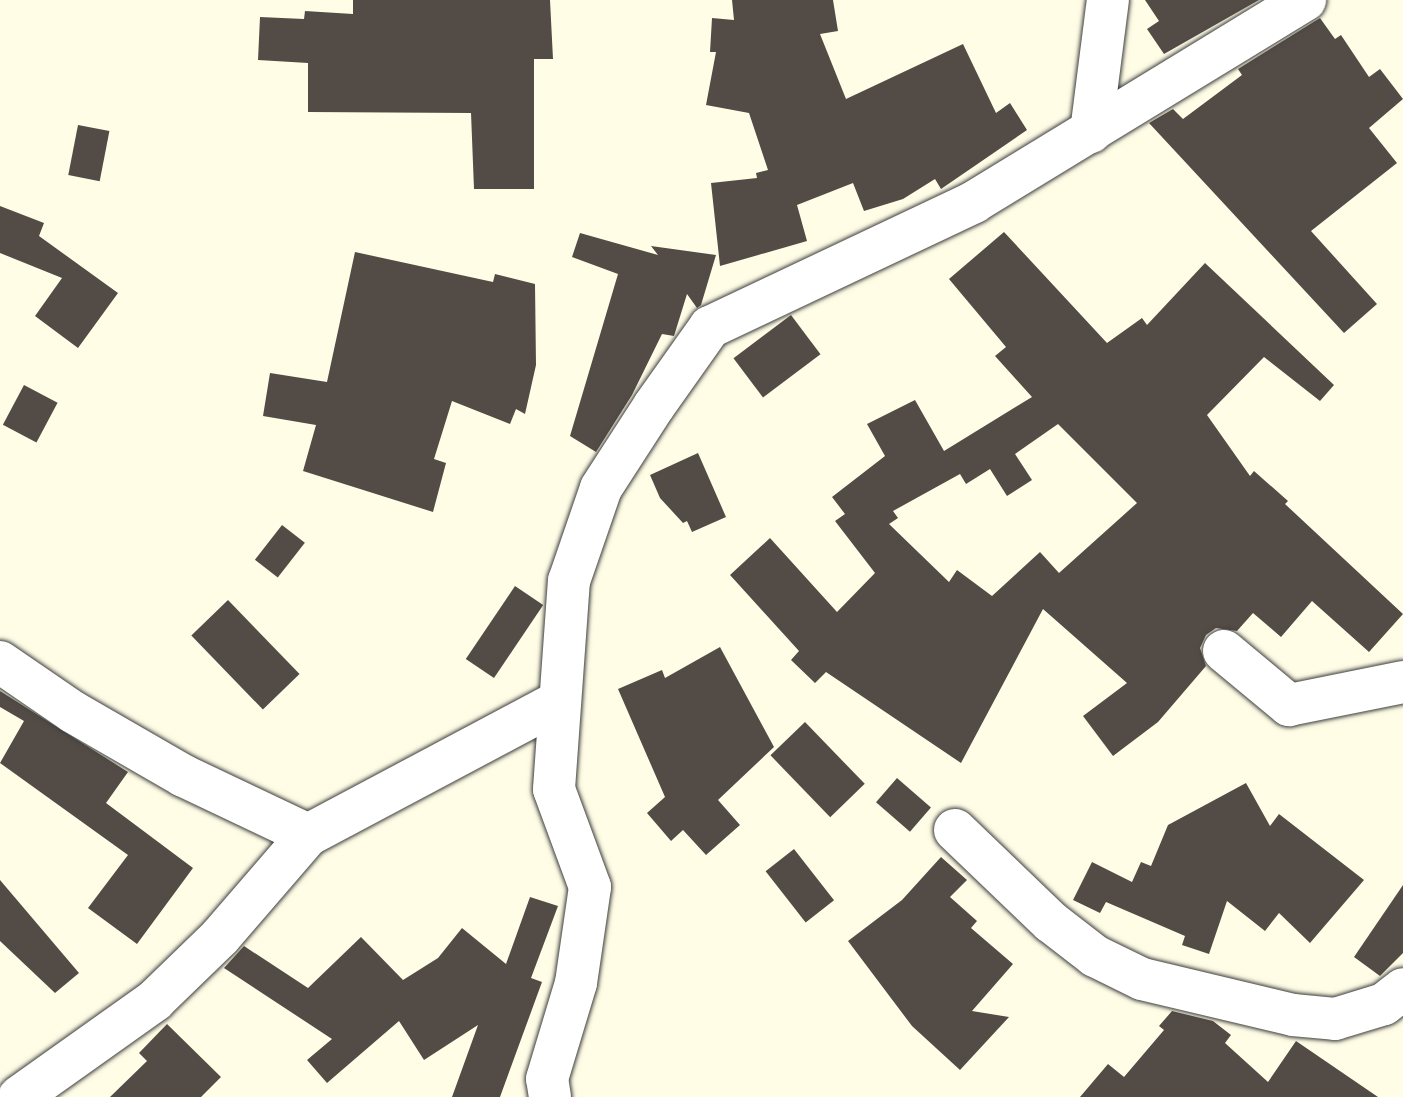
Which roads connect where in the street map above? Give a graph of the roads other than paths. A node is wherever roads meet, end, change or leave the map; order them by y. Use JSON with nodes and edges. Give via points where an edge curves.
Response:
{"nodes":[{"id":1,"x":1108,"y":0,"type":"edge"},
{"id":2,"x":1305,"y":0,"type":"edge"},
{"id":3,"x":1091,"y":132,"type":"junction"},
{"id":4,"x":1224,"y":651,"type":"dead end"},
{"id":5,"x":0,"y":662,"type":"edge"},
{"id":6,"x":1403,"y":682,"type":"edge"},
{"id":7,"x":560,"y":701,"type":"junction"},
{"id":8,"x":955,"y":830,"type":"dead end"},
{"id":9,"x":308,"y":835,"type":"junction"},
{"id":10,"x":1403,"y":989,"type":"edge"},
{"id":11,"x":19,"y":1097,"type":"edge"},
{"id":12,"x":550,"y":1097,"type":"edge"}],
"edges":[{"from":1,"to":3,"type":"street"},
{"from":2,"to":3,"type":"street"},
{"from":3,"to":7,"type":"street","via":[[974,202],[710,327],[601,488],[569,581]]},
{"from":4,"to":6,"type":"street","via":[[1289,705]]},
{"from":5,"to":9,"type":"street","via":[[73,712],[184,776]]},
{"from":7,"to":9,"type":"street"},
{"from":7,"to":12,"type":"street","via":[[554,789],[590,887],[576,983],[547,1079]]},
{"from":8,"to":10,"type":"street","via":[[1051,922],[1095,956],[1142,979],[1293,1015],[1335,1019],[1384,1004]]},
{"from":9,"to":11,"type":"street","via":[[220,937],[154,1001]]}]}
